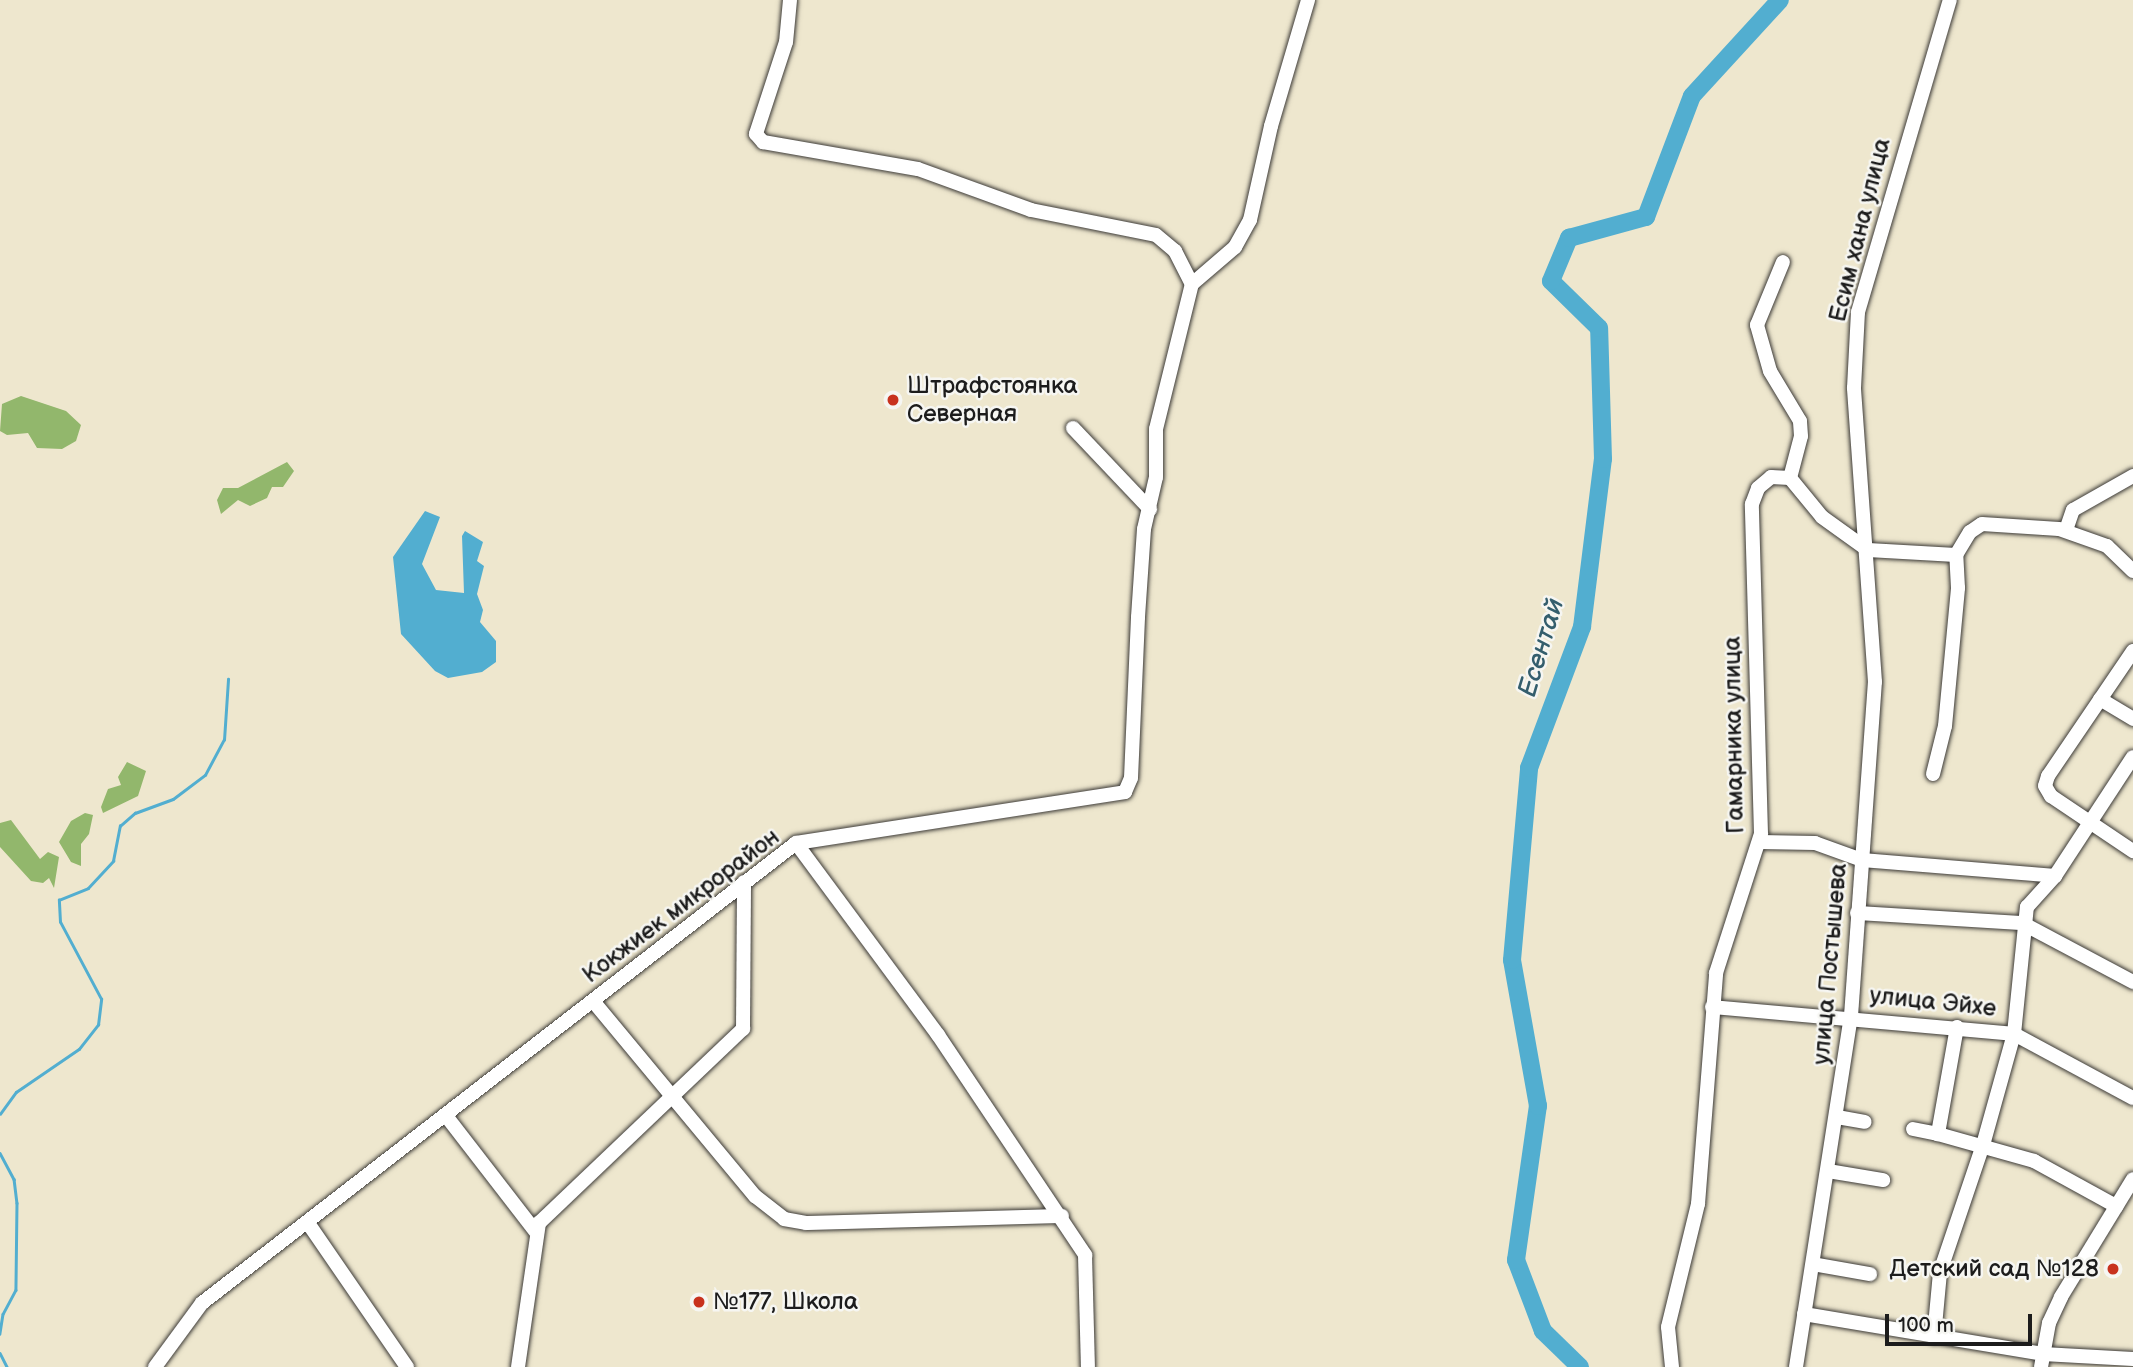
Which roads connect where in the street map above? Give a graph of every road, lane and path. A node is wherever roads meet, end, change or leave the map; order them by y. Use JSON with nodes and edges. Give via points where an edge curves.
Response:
{"nodes":[{"id":1,"x":790,"y":0,"type":"edge"},
{"id":2,"x":1308,"y":0,"type":"edge"},
{"id":3,"x":1950,"y":0,"type":"edge"},
{"id":4,"x":1783,"y":262,"type":"dead end"},
{"id":5,"x":1192,"y":284,"type":"junction"},
{"id":6,"x":1073,"y":428,"type":"dead end"},
{"id":7,"x":2133,"y":475,"type":"edge"},
{"id":8,"x":1790,"y":478,"type":"junction"},
{"id":9,"x":1150,"y":509,"type":"junction"},
{"id":10,"x":2066,"y":530,"type":"junction"},
{"id":11,"x":1956,"y":555,"type":"junction"},
{"id":12,"x":1869,"y":556,"type":"junction"},
{"id":13,"x":2133,"y":571,"type":"edge"},
{"id":14,"x":2133,"y":652,"type":"edge"},
{"id":15,"x":2100,"y":699,"type":"junction"},
{"id":16,"x":2133,"y":719,"type":"edge"},
{"id":17,"x":2133,"y":757,"type":"edge"},
{"id":18,"x":1933,"y":774,"type":"dead end"},
{"id":19,"x":2092,"y":822,"type":"junction"},
{"id":20,"x":1760,"y":842,"type":"junction"},
{"id":21,"x":796,"y":843,"type":"junction"},
{"id":22,"x":2133,"y":851,"type":"edge"},
{"id":23,"x":1862,"y":860,"type":"junction"},
{"id":24,"x":2054,"y":876,"type":"junction"},
{"id":25,"x":744,"y":881,"type":"junction"},
{"id":26,"x":1857,"y":913,"type":"junction"},
{"id":27,"x":2023,"y":920,"type":"junction"},
{"id":28,"x":2133,"y":982,"type":"edge"},
{"id":29,"x":593,"y":1001,"type":"junction"},
{"id":30,"x":1712,"y":1007,"type":"junction"},
{"id":31,"x":1851,"y":1016,"type":"junction"},
{"id":32,"x":1957,"y":1027,"type":"junction"},
{"id":33,"x":2014,"y":1034,"type":"junction"},
{"id":34,"x":673,"y":1098,"type":"junction"},
{"id":35,"x":2133,"y":1098,"type":"edge"},
{"id":36,"x":447,"y":1117,"type":"junction"},
{"id":37,"x":1838,"y":1117,"type":"junction"},
{"id":38,"x":1866,"y":1122,"type":"dead end"},
{"id":39,"x":1913,"y":1129,"type":"dead end"},
{"id":40,"x":1938,"y":1134,"type":"junction"},
{"id":41,"x":1983,"y":1146,"type":"junction"},
{"id":42,"x":1828,"y":1171,"type":"junction"},
{"id":43,"x":2133,"y":1179,"type":"edge"},
{"id":44,"x":1883,"y":1180,"type":"dead end"},
{"id":45,"x":2116,"y":1206,"type":"junction"},
{"id":46,"x":1062,"y":1216,"type":"junction"},
{"id":47,"x":309,"y":1223,"type":"junction"},
{"id":48,"x":536,"y":1231,"type":"junction"},
{"id":49,"x":1813,"y":1265,"type":"junction"},
{"id":50,"x":1870,"y":1274,"type":"dead end"},
{"id":51,"x":1804,"y":1314,"type":"junction"},
{"id":52,"x":1934,"y":1337,"type":"junction"},
{"id":53,"x":2133,"y":1359,"type":"edge"},
{"id":54,"x":2042,"y":1360,"type":"edge"},
{"id":55,"x":155,"y":1367,"type":"edge"},
{"id":56,"x":407,"y":1367,"type":"edge"},
{"id":57,"x":518,"y":1367,"type":"edge"},
{"id":58,"x":1088,"y":1367,"type":"edge"},
{"id":59,"x":1672,"y":1367,"type":"edge"},
{"id":60,"x":1796,"y":1367,"type":"edge"}],
"edges":[{"from":1,"to":5,"type":"street","via":[[786,42],[756,134],[763,142],[918,169],[1031,210],[1156,235],[1175,251]]},
{"from":2,"to":5,"type":"street","via":[[1271,126],[1250,220],[1235,247]]},
{"from":3,"to":12,"type":"street","name":"Есим хана улица","via":[[1858,312],[1854,388]]},
{"from":4,"to":8,"type":"street","via":[[1757,324],[1770,371],[1800,421],[1801,436]]},
{"from":5,"to":9,"type":"street","via":[[1156,429]]},
{"from":6,"to":9,"type":"street"},
{"from":7,"to":10,"type":"street","via":[[2073,510]]},
{"from":8,"to":12,"type":"street","via":[[1822,517]]},
{"from":8,"to":20,"type":"street","name":"Гамарника улица","via":[[1771,477],[1758,488],[1752,504]]},
{"from":9,"to":21,"type":"street","via":[[1143,542],[1131,778],[1125,792]]},
{"from":10,"to":11,"type":"street","via":[[1982,524],[1970,532]]},
{"from":10,"to":13,"type":"street","via":[[2107,546]]},
{"from":11,"to":12,"type":"street"},
{"from":11,"to":18,"type":"street","via":[[1958,588],[1945,726]]},
{"from":12,"to":23,"type":"street","name":"улица Постышева","via":[[1875,682]]},
{"from":14,"to":15,"type":"street"},
{"from":15,"to":16,"type":"street"},
{"from":15,"to":19,"type":"street","via":[[2045,786],[2051,796]]},
{"from":17,"to":19,"type":"street"},
{"from":19,"to":22,"type":"street"},
{"from":19,"to":24,"type":"street"},
{"from":20,"to":23,"type":"street","via":[[1815,843]]},
{"from":20,"to":30,"type":"street","name":"Гамарника улица","via":[[1724,942]]},
{"from":21,"to":25,"type":"street","name":"Кокжиек микрорайон"},
{"from":21,"to":46,"type":"street","name":"Кокжиек микрорайон","via":[[939,1035]]},
{"from":23,"to":24,"type":"street"},
{"from":23,"to":26,"type":"street","name":"улица Постышева"},
{"from":24,"to":27,"type":"street","via":[[2027,906]]},
{"from":25,"to":29,"type":"street","name":"Кокжиек микрорайон"},
{"from":25,"to":34,"type":"street","via":[[743,1029]]},
{"from":26,"to":27,"type":"street"},
{"from":26,"to":31,"type":"street","name":"улица Постышева"},
{"from":27,"to":28,"type":"street"},
{"from":27,"to":33,"type":"street"},
{"from":29,"to":34,"type":"street"},
{"from":29,"to":36,"type":"street","name":"Кокжиек микрорайон"},
{"from":30,"to":31,"type":"street","name":"улица Эйхе"},
{"from":30,"to":59,"type":"street","name":"Гамарника улица","via":[[1699,1204],[1668,1327]]},
{"from":31,"to":32,"type":"street","name":"улица Эйхе"},
{"from":31,"to":37,"type":"street","name":"улица Постышева"},
{"from":32,"to":33,"type":"street","name":"улица Эйхе"},
{"from":32,"to":40,"type":"street"},
{"from":33,"to":35,"type":"street","name":"улица Эйхе"},
{"from":33,"to":41,"type":"street"},
{"from":34,"to":46,"type":"street","via":[[755,1195],[784,1219],[806,1223]]},
{"from":34,"to":48,"type":"street","via":[[539,1223]]},
{"from":36,"to":47,"type":"street","name":"Кокжиек микрорайон"},
{"from":36,"to":48,"type":"street"},
{"from":37,"to":38,"type":"street"},
{"from":37,"to":42,"type":"street","name":"улица Постышева"},
{"from":39,"to":40,"type":"street"},
{"from":40,"to":41,"type":"street"},
{"from":41,"to":45,"type":"street","via":[[2034,1161]]},
{"from":41,"to":52,"type":"street","via":[[1940,1272]]},
{"from":42,"to":44,"type":"street"},
{"from":42,"to":49,"type":"street","name":"улица Постышева"},
{"from":43,"to":45,"type":"street"},
{"from":45,"to":54,"type":"street","via":[[2061,1297]]},
{"from":46,"to":58,"type":"street","name":"Кокжиек микрорайон","via":[[1085,1255]]},
{"from":47,"to":55,"type":"street","name":"Кокжиек микрорайон","via":[[202,1303]]},
{"from":47,"to":56,"type":"street"},
{"from":48,"to":57,"type":"street"},
{"from":49,"to":50,"type":"street"},
{"from":49,"to":51,"type":"street","name":"улица Постышева"},
{"from":51,"to":52,"type":"street"},
{"from":51,"to":60,"type":"street","name":"улица Постышева"},
{"from":52,"to":54,"type":"street"},
{"from":53,"to":54,"type":"street"}]}
